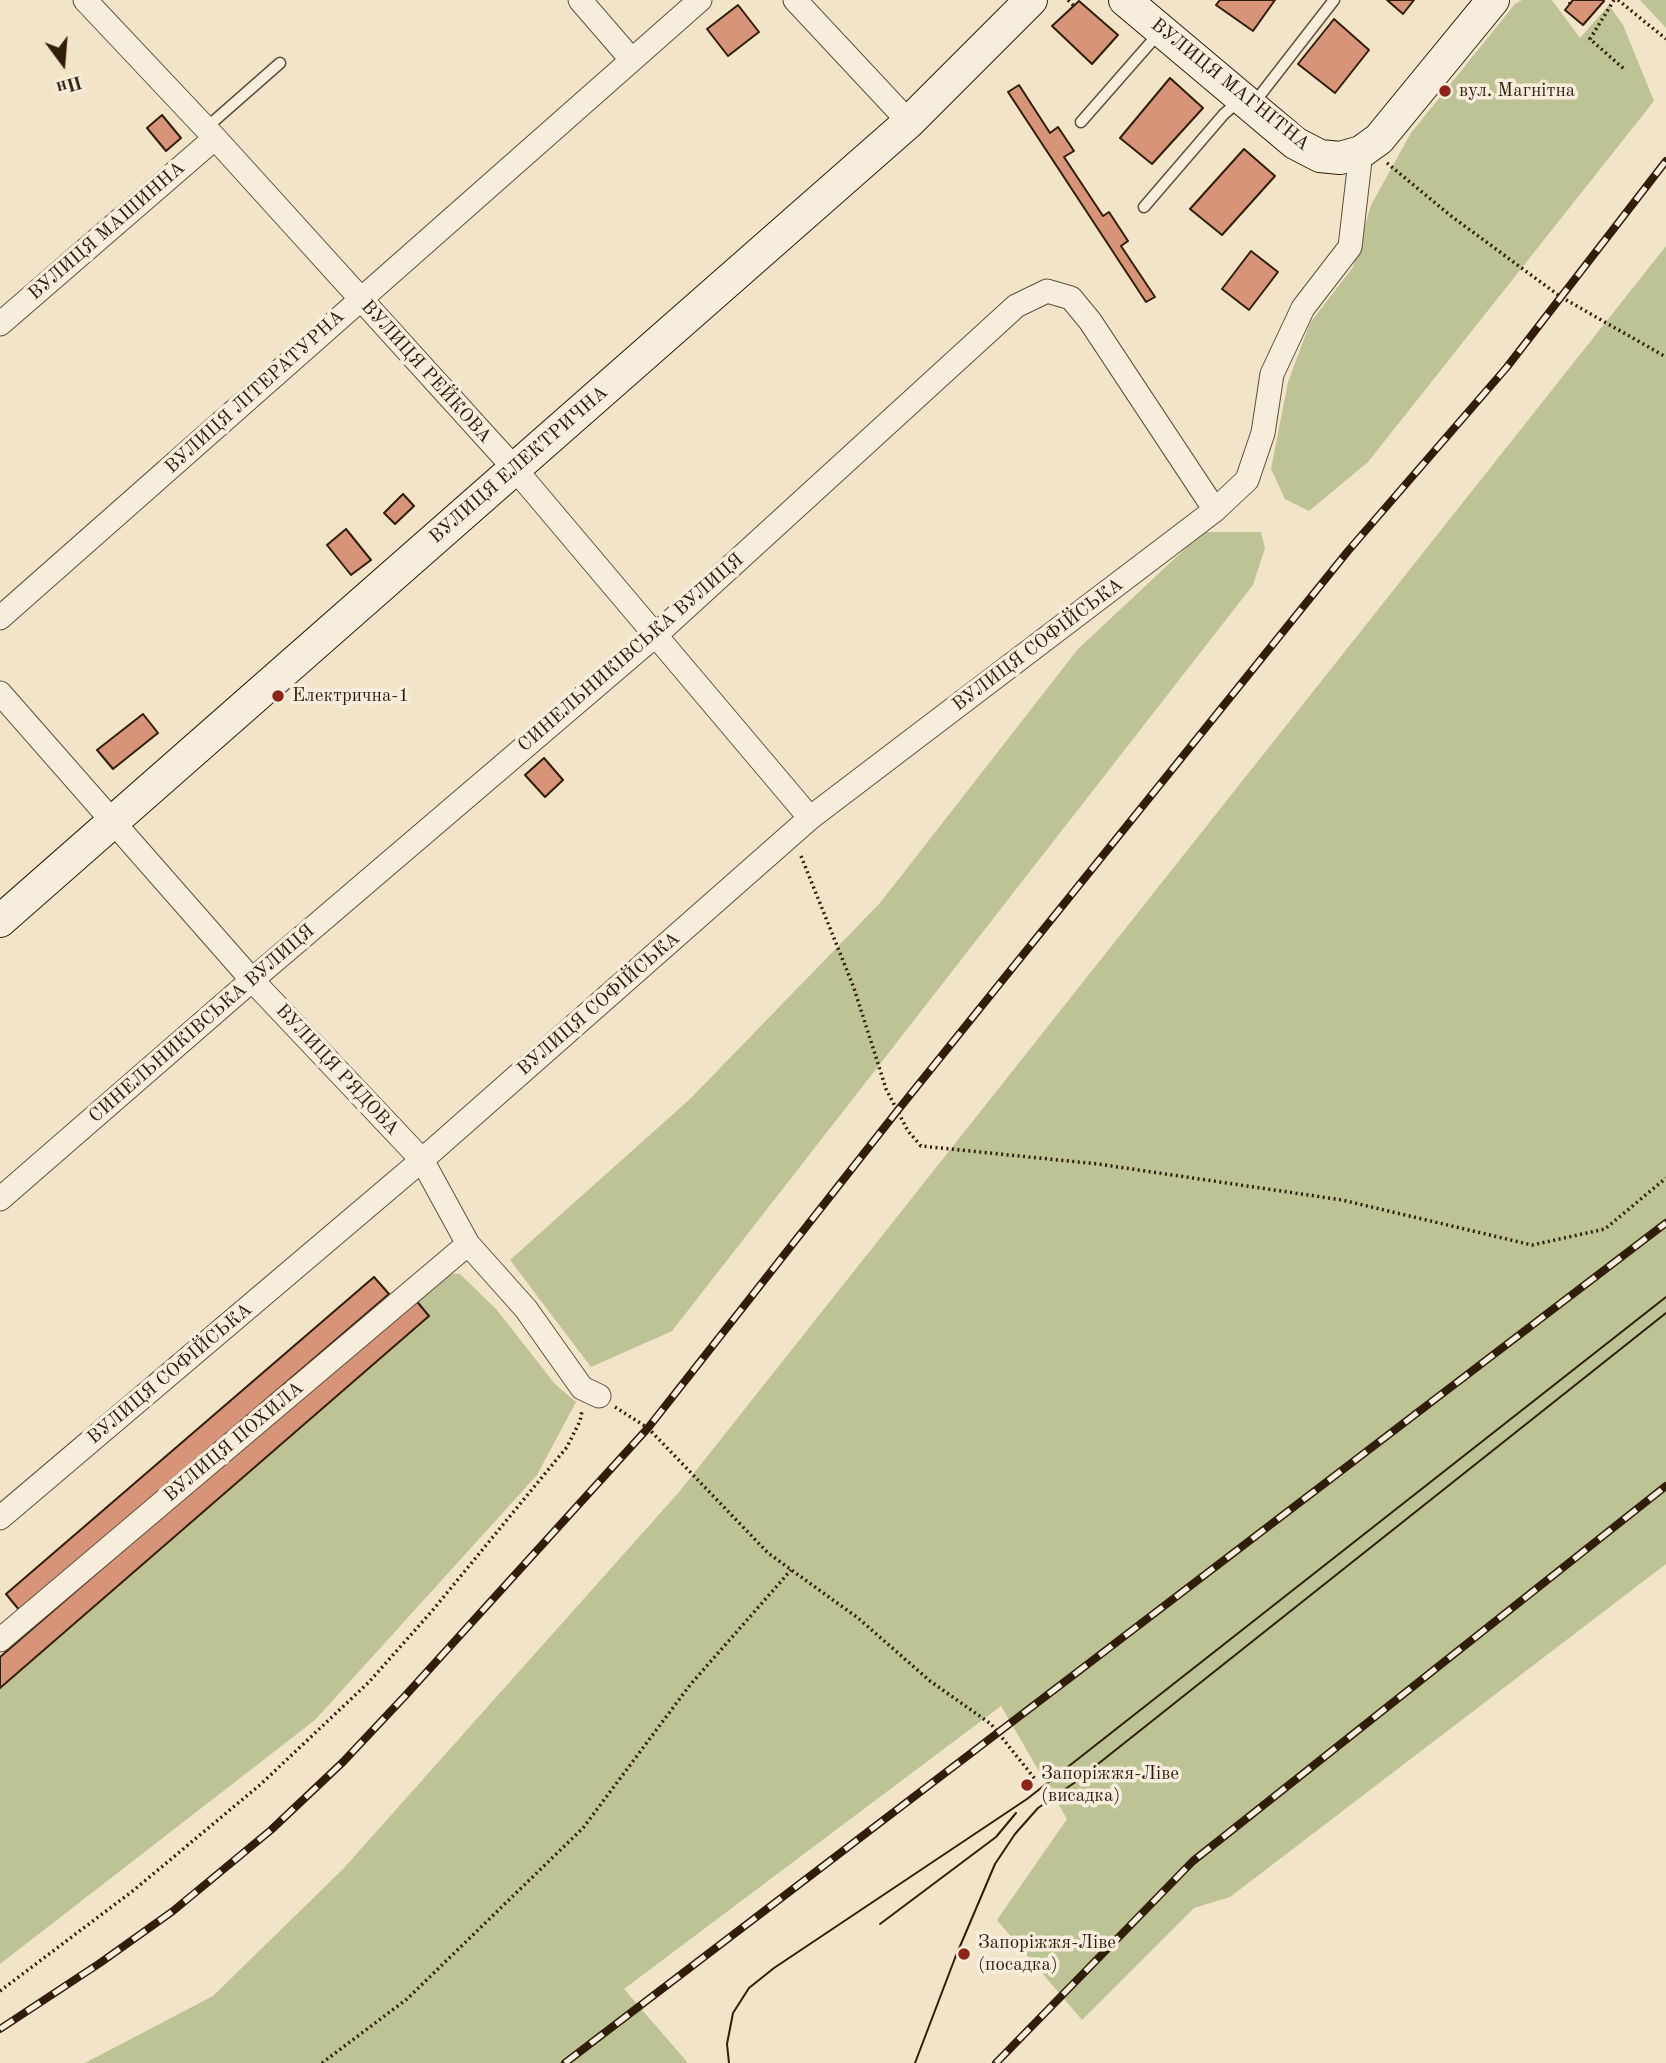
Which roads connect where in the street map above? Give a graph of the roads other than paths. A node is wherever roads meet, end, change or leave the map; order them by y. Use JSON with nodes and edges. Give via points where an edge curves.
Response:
{"nodes":[{"id":1,"x":85,"y":0,"type":"edge"},
{"id":2,"x":580,"y":0,"type":"edge"},
{"id":3,"x":700,"y":0,"type":"edge"},
{"id":4,"x":795,"y":0,"type":"edge"},
{"id":5,"x":1031,"y":0,"type":"edge"},
{"id":6,"x":1334,"y":0,"type":"edge"},
{"id":7,"x":1493,"y":0,"type":"edge"},
{"id":8,"x":1143,"y":13,"type":"edge"},
{"id":9,"x":631,"y":59,"type":"junction"},
{"id":10,"x":280,"y":63,"type":"dead end"},
{"id":11,"x":1246,"y":103,"type":"junction"},
{"id":12,"x":1081,"y":121,"type":"dead end"},
{"id":13,"x":909,"y":122,"type":"junction"},
{"id":14,"x":210,"y":133,"type":"junction"},
{"id":15,"x":1360,"y":155,"type":"junction"},
{"id":16,"x":1144,"y":207,"type":"dead end"},
{"id":17,"x":360,"y":299,"type":"junction"},
{"id":18,"x":0,"y":324,"type":"edge"},
{"id":19,"x":515,"y":468,"type":"junction"},
{"id":20,"x":1215,"y":510,"type":"junction"},
{"id":21,"x":0,"y":618,"type":"edge"},
{"id":22,"x":657,"y":634,"type":"junction"},
{"id":23,"x":0,"y":693,"type":"edge"},
{"id":24,"x":114,"y":821,"type":"junction"},
{"id":25,"x":802,"y":825,"type":"junction"},
{"id":26,"x":0,"y":921,"type":"edge"},
{"id":27,"x":252,"y":980,"type":"junction"},
{"id":28,"x":422,"y":1160,"type":"junction"},
{"id":29,"x":0,"y":1199,"type":"edge"},
{"id":30,"x":468,"y":1244,"type":"junction"},
{"id":31,"x":590,"y":1392,"type":"road end"},
{"id":32,"x":0,"y":1518,"type":"edge"},
{"id":33,"x":0,"y":1640,"type":"edge"}],
"edges":[{"from":1,"to":14,"type":"street","name":"ВУЛИЦЯ РЕЙКОВА"},
{"from":2,"to":9,"type":"street"},
{"from":3,"to":9,"type":"street","name":"ВУЛИЦЯ ЛІТЕРАТУРНА"},
{"from":4,"to":13,"type":"street"},
{"from":5,"to":13,"type":"street","name":"ВУЛИЦЯ ЕЛЕКТРИЧНА"},
{"from":6,"to":11,"type":"lane"},
{"from":7,"to":15,"type":"street","via":[[1379,139]]},
{"from":8,"to":11,"type":"street","name":"ВУЛИЦЯ МАГНІТНА"},
{"from":8,"to":12,"type":"lane"},
{"from":9,"to":17,"type":"street","name":"ВУЛИЦЯ ЛІТЕРАТУРНА"},
{"from":10,"to":14,"type":"lane"},
{"from":11,"to":15,"type":"street","name":"ВУЛИЦЯ МАГНІТНА","via":[[1295,143],[1320,156]]},
{"from":11,"to":16,"type":"lane","via":[[1224,114]]},
{"from":13,"to":19,"type":"street","name":"ВУЛИЦЯ ЕЛЕКТРИЧНА"},
{"from":14,"to":17,"type":"street","name":"ВУЛИЦЯ РЕЙКОВА"},
{"from":14,"to":18,"type":"street","name":"ВУЛИЦЯ МАШИННА"},
{"from":15,"to":20,"type":"street","name":"ВУЛИЦЯ СОФІЙСЬКА","via":[[1350,247],[1303,308],[1272,374],[1263,433],[1247,480]]},
{"from":17,"to":19,"type":"street","name":"ВУЛИЦЯ РЕЙКОВА"},
{"from":17,"to":21,"type":"street","name":"ВУЛИЦЯ ЛІТЕРАТУРНА"},
{"from":19,"to":22,"type":"street","name":"ВУЛИЦЯ РЕЙКОВА"},
{"from":19,"to":24,"type":"street","name":"ВУЛИЦЯ ЕЛЕКТРИЧНА"},
{"from":20,"to":22,"type":"street","name":"СИНЕЛЬНИКІВСЬКА ВУЛИЦЯ","via":[[1090,321],[1070,298],[1047,291],[1016,306]]},
{"from":20,"to":25,"type":"street","name":"ВУЛИЦЯ СОФІЙСЬКА"},
{"from":22,"to":25,"type":"street","name":"ВУЛИЦЯ РЕЙКОВА"},
{"from":22,"to":27,"type":"street","name":"СИНЕЛЬНИКІВСЬКА ВУЛИЦЯ"},
{"from":23,"to":24,"type":"street","name":"ВУЛИЦЯ РЯДОВА"},
{"from":24,"to":26,"type":"street","name":"ВУЛИЦЯ ЕЛЕКТРИЧНА"},
{"from":24,"to":27,"type":"street","name":"ВУЛИЦЯ РЯДОВА"},
{"from":25,"to":28,"type":"street","name":"ВУЛИЦЯ СОФІЙСЬКА"},
{"from":27,"to":28,"type":"street","name":"ВУЛИЦЯ РЯДОВА"},
{"from":27,"to":29,"type":"street","name":"СИНЕЛЬНИКІВСЬКА ВУЛИЦЯ"},
{"from":28,"to":30,"type":"street","name":"ВУЛИЦЯ РЯДОВА"},
{"from":28,"to":32,"type":"street","name":"ВУЛИЦЯ СОФІЙСЬКА"},
{"from":30,"to":31,"type":"street","name":"ВУЛИЦЯ РЯДОВА"},
{"from":30,"to":33,"type":"street","name":"ВУЛИЦЯ ПОХИЛА"}]}
